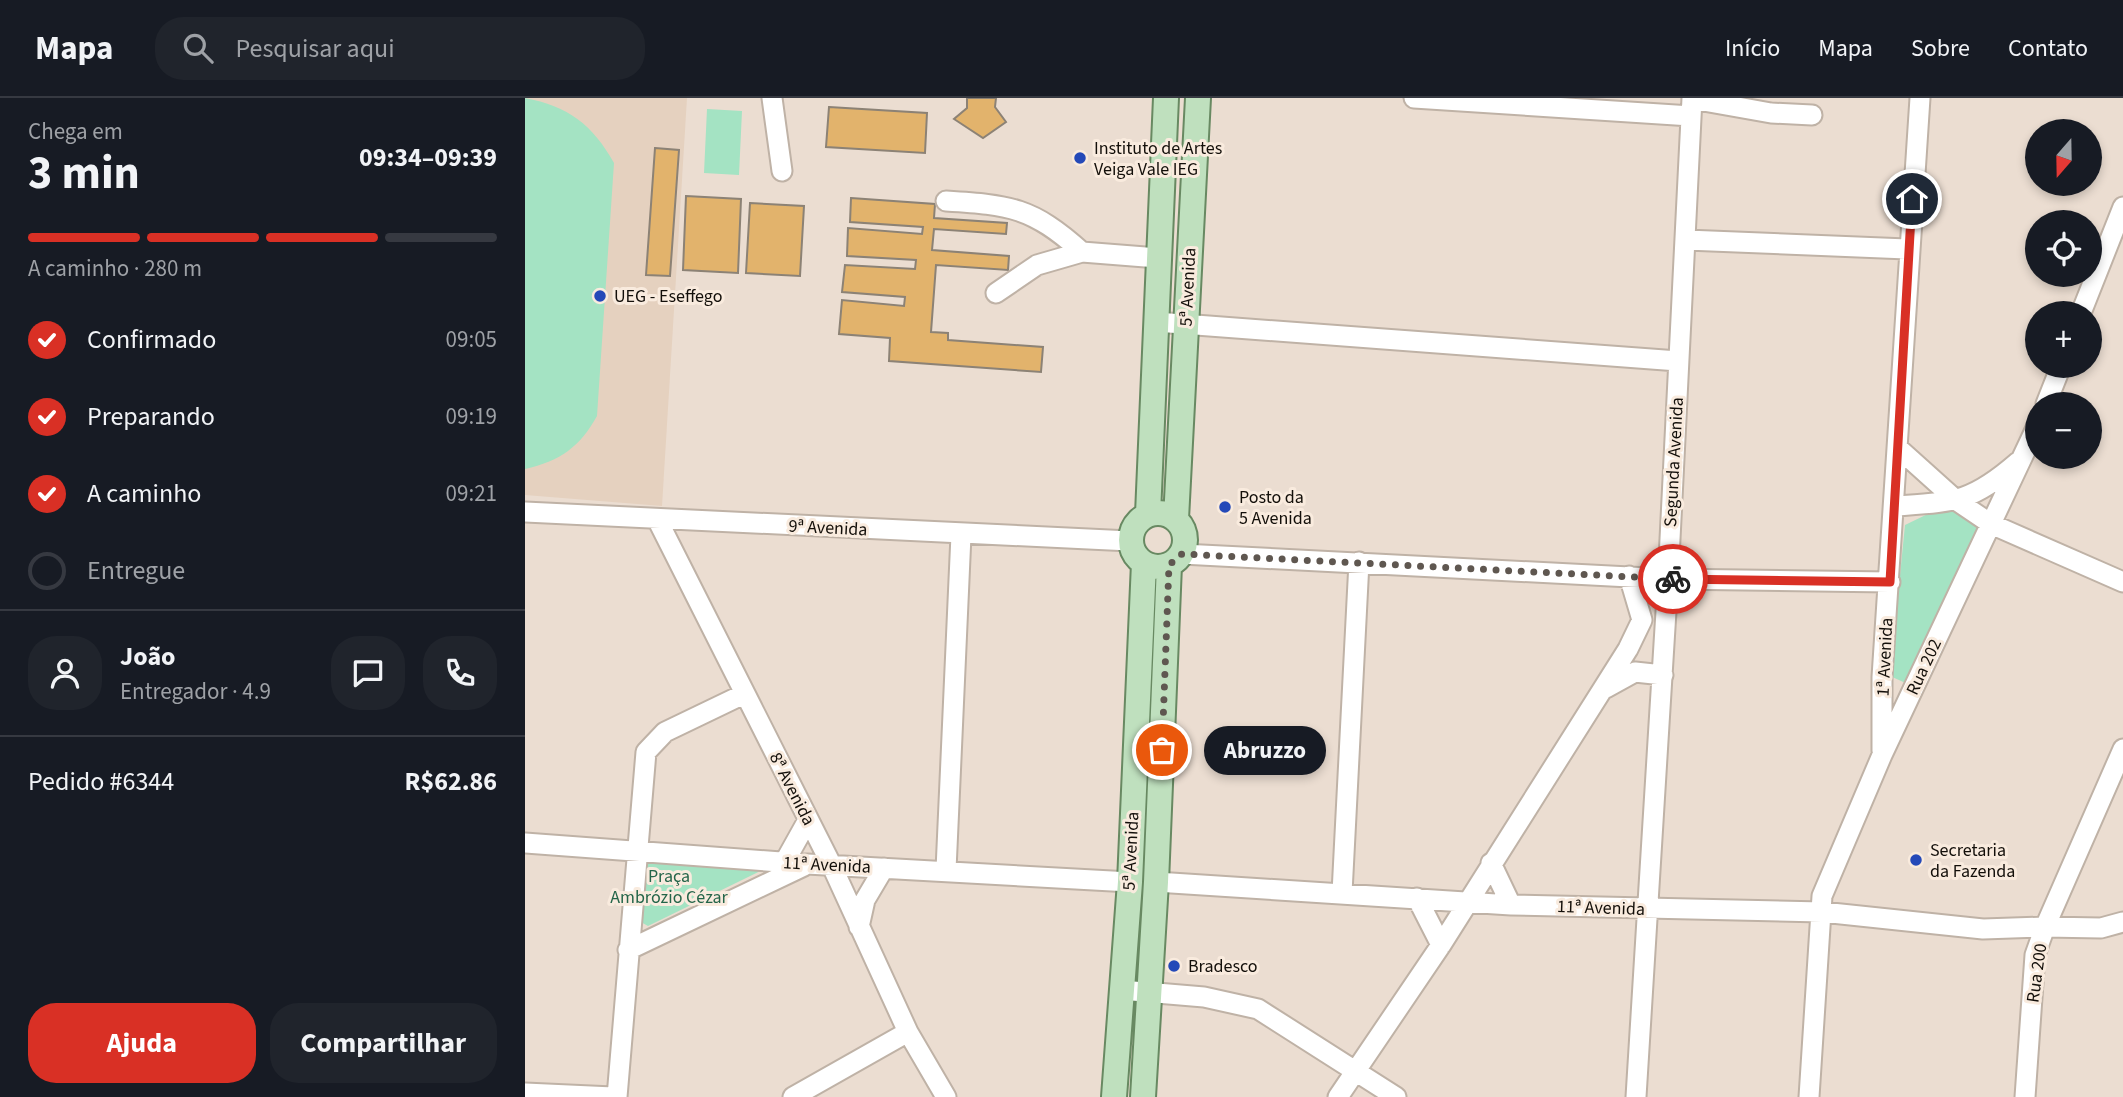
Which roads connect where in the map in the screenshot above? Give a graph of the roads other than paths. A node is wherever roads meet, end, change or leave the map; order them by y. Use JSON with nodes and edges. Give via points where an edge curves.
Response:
{"nodes":[{"id":1,"x":772,"y":98,"type":"edge"},
{"id":2,"x":1166,"y":98,"type":"edge"},
{"id":3,"x":1198,"y":98,"type":"edge"},
{"id":4,"x":1414,"y":98,"type":"edge"},
{"id":5,"x":1920,"y":98,"type":"edge"},
{"id":6,"x":1692,"y":104,"type":"edge"},
{"id":7,"x":1812,"y":115,"type":"dead end"},
{"id":8,"x":782,"y":171,"type":"dead end"},
{"id":9,"x":946,"y":201,"type":"dead end"},
{"id":10,"x":2123,"y":207,"type":"edge"},
{"id":11,"x":1686,"y":240,"type":"junction"},
{"id":12,"x":1907,"y":249,"type":"junction"},
{"id":13,"x":1083,"y":251,"type":"junction"},
{"id":14,"x":1158,"y":258,"type":"junction"},
{"id":15,"x":996,"y":293,"type":"dead end"},
{"id":16,"x":2086,"y":301,"type":"edge"},
{"id":17,"x":1156,"y":322,"type":"junction"},
{"id":18,"x":1186,"y":324,"type":"junction"},
{"id":19,"x":1678,"y":361,"type":"junction"},
{"id":20,"x":1898,"y":448,"type":"junction"},
{"id":21,"x":2025,"y":456,"type":"joint"},
{"id":22,"x":1957,"y":501,"type":"junction"},
{"id":23,"x":1895,"y":506,"type":"junction"},
{"id":24,"x":525,"y":512,"type":"edge"},
{"id":25,"x":1148,"y":514,"type":"junction"},
{"id":26,"x":657,"y":519,"type":"junction"},
{"id":27,"x":1176,"y":519,"type":"junction"},
{"id":28,"x":1991,"y":524,"type":"junction"},
{"id":29,"x":961,"y":535,"type":"junction"},
{"id":30,"x":1130,"y":541,"type":"junction"},
{"id":31,"x":1175,"y":559,"type":"junction"},
{"id":32,"x":1359,"y":562,"type":"junction"},
{"id":33,"x":1143,"y":563,"type":"junction"},
{"id":34,"x":1629,"y":576,"type":"junction"},
{"id":35,"x":1668,"y":579,"type":"junction"},
{"id":36,"x":1890,"y":582,"type":"junction"},
{"id":37,"x":2123,"y":582,"type":"edge"},
{"id":38,"x":1628,"y":649,"type":"junction"},
{"id":39,"x":1663,"y":650,"type":"junction"},
{"id":40,"x":1663,"y":675,"type":"junction"},
{"id":41,"x":1882,"y":677,"type":"junction"},
{"id":42,"x":1605,"y":689,"type":"junction"},
{"id":43,"x":1912,"y":692,"type":"junction"},
{"id":44,"x":744,"y":694,"type":"junction"},
{"id":45,"x":2123,"y":749,"type":"edge"},
{"id":46,"x":1882,"y":755,"type":"junction"},
{"id":47,"x":808,"y":820,"type":"junction"},
{"id":48,"x":525,"y":843,"type":"edge"},
{"id":49,"x":636,"y":849,"type":"junction"},
{"id":50,"x":784,"y":863,"type":"junction"},
{"id":51,"x":1491,"y":863,"type":"junction"},
{"id":52,"x":807,"y":864,"type":"junction"},
{"id":53,"x":831,"y":864,"type":"junction"},
{"id":54,"x":884,"y":868,"type":"junction"},
{"id":55,"x":946,"y":870,"type":"junction"},
{"id":56,"x":1130,"y":882,"type":"junction"},
{"id":57,"x":1156,"y":882,"type":"junction"},
{"id":58,"x":1342,"y":893,"type":"junction"},
{"id":59,"x":1417,"y":898,"type":"junction"},
{"id":60,"x":1466,"y":902,"type":"junction"},
{"id":61,"x":1511,"y":905,"type":"junction"},
{"id":62,"x":1649,"y":909,"type":"junction"},
{"id":63,"x":1822,"y":912,"type":"junction"},
{"id":64,"x":2123,"y":922,"type":"edge"},
{"id":65,"x":859,"y":927,"type":"junction"},
{"id":66,"x":2045,"y":927,"type":"junction"},
{"id":67,"x":1441,"y":945,"type":"junction"},
{"id":68,"x":628,"y":950,"type":"junction"},
{"id":69,"x":1121,"y":990,"type":"junction"},
{"id":70,"x":1148,"y":992,"type":"junction"},
{"id":71,"x":908,"y":1032,"type":"junction"},
{"id":72,"x":1354,"y":1071,"type":"junction"},
{"id":73,"x":525,"y":1093,"type":"edge"},
{"id":74,"x":615,"y":1097,"type":"edge"},
{"id":75,"x":793,"y":1097,"type":"edge"},
{"id":76,"x":946,"y":1097,"type":"edge"},
{"id":77,"x":1114,"y":1097,"type":"edge"},
{"id":78,"x":1143,"y":1097,"type":"edge"},
{"id":79,"x":1338,"y":1097,"type":"edge"},
{"id":80,"x":1396,"y":1097,"type":"edge"},
{"id":81,"x":1636,"y":1097,"type":"edge"},
{"id":82,"x":1809,"y":1097,"type":"edge"},
{"id":83,"x":2025,"y":1097,"type":"edge"}],
"edges":[{"from":1,"to":8,"type":"street"},
{"from":2,"to":14,"type":"main road","name":"5ª Avenida"},
{"from":3,"to":18,"type":"main road","name":"5ª Avenida"},
{"from":4,"to":6,"type":"street"},
{"from":5,"to":12,"type":"street","name":"1ª Avenida"},
{"from":6,"to":7,"type":"street"},
{"from":6,"to":11,"type":"street","name":"Segunda Avenida"},
{"from":9,"to":13,"type":"street","via":[[1019,209]]},
{"from":10,"to":16,"type":"street"},
{"from":11,"to":12,"type":"street"},
{"from":11,"to":19,"type":"street","name":"Segunda Avenida"},
{"from":12,"to":20,"type":"street","name":"1ª Avenida"},
{"from":13,"to":14,"type":"street"},
{"from":13,"to":15,"type":"street","via":[[1037,265]]},
{"from":14,"to":17,"type":"main road","name":"5ª Avenida"},
{"from":17,"to":18,"type":"street"},
{"from":17,"to":25,"type":"main road","name":"5ª Avenida"},
{"from":18,"to":19,"type":"street"},
{"from":18,"to":27,"type":"main road","name":"5ª Avenida"},
{"from":19,"to":35,"type":"street","name":"Segunda Avenida"},
{"from":20,"to":22,"type":"street"},
{"from":20,"to":23,"type":"street","name":"1ª Avenida"},
{"from":21,"to":22,"type":"street","via":[[1992,485]]},
{"from":21,"to":28,"type":"street","name":"Rua 202"},
{"from":22,"to":23,"type":"street"},
{"from":22,"to":28,"type":"street"},
{"from":23,"to":36,"type":"street","name":"1ª Avenida"},
{"from":24,"to":26,"type":"street","name":"9ª Avenida"},
{"from":25,"to":27,"type":"main road"},
{"from":25,"to":30,"type":"main road","via":[[1135,525]]},
{"from":26,"to":29,"type":"street","name":"9ª Avenida"},
{"from":26,"to":44,"type":"street","name":"8ª Avenida"},
{"from":27,"to":31,"type":"main road","via":[[1185,538]]},
{"from":28,"to":37,"type":"street"},
{"from":28,"to":43,"type":"street","name":"Rua 202"},
{"from":29,"to":30,"type":"street","name":"9ª Avenida"},
{"from":29,"to":55,"type":"street"},
{"from":30,"to":33,"type":"main road"},
{"from":31,"to":32,"type":"street"},
{"from":31,"to":33,"type":"main road","via":[[1152,567]]},
{"from":31,"to":57,"type":"main road","name":"5ª Avenida"},
{"from":32,"to":34,"type":"street"},
{"from":32,"to":58,"type":"street"},
{"from":33,"to":56,"type":"main road","name":"5ª Avenida"},
{"from":34,"to":35,"type":"street"},
{"from":34,"to":38,"type":"street","via":[[1642,620]]},
{"from":35,"to":36,"type":"street"},
{"from":35,"to":39,"type":"street","name":"Segunda Avenida"},
{"from":36,"to":41,"type":"street","name":"1ª Avenida"},
{"from":38,"to":39,"type":"street"},
{"from":38,"to":42,"type":"street"},
{"from":39,"to":40,"type":"street","name":"Segunda Avenida"},
{"from":40,"to":42,"type":"street","via":[[1635,672]]},
{"from":40,"to":62,"type":"street","name":"Segunda Avenida"},
{"from":41,"to":43,"type":"street"},
{"from":41,"to":46,"type":"street","name":"1ª Avenida"},
{"from":42,"to":51,"type":"street"},
{"from":43,"to":46,"type":"street","name":"Rua 202"},
{"from":44,"to":47,"type":"street","name":"8ª Avenida"},
{"from":44,"to":49,"type":"street","via":[[665,732],[646,752]]},
{"from":45,"to":66,"type":"street"},
{"from":46,"to":63,"type":"street","name":"Rua 202","via":[[1822,896]]},
{"from":47,"to":50,"type":"street"},
{"from":47,"to":53,"type":"street","name":"8ª Avenida"},
{"from":48,"to":49,"type":"street","name":"11ª Avenida"},
{"from":49,"to":50,"type":"street","name":"11ª Avenida"},
{"from":49,"to":68,"type":"street"},
{"from":50,"to":52,"type":"street","name":"11ª Avenida"},
{"from":51,"to":60,"type":"street"},
{"from":51,"to":61,"type":"street"},
{"from":52,"to":53,"type":"street","name":"11ª Avenida"},
{"from":52,"to":68,"type":"street"},
{"from":53,"to":54,"type":"street","name":"11ª Avenida"},
{"from":53,"to":65,"type":"street","name":"8ª Avenida"},
{"from":54,"to":55,"type":"street","name":"11ª Avenida"},
{"from":54,"to":65,"type":"street","via":[[870,888]]},
{"from":55,"to":56,"type":"street","name":"11ª Avenida"},
{"from":56,"to":69,"type":"main road","name":"5ª Avenida"},
{"from":57,"to":58,"type":"street","name":"11ª Avenida"},
{"from":57,"to":70,"type":"main road","name":"5ª Avenida"},
{"from":58,"to":59,"type":"street","name":"11ª Avenida"},
{"from":59,"to":60,"type":"street","name":"11ª Avenida"},
{"from":59,"to":67,"type":"street"},
{"from":60,"to":61,"type":"street","name":"11ª Avenida"},
{"from":60,"to":67,"type":"street"},
{"from":61,"to":62,"type":"street","name":"11ª Avenida"},
{"from":62,"to":63,"type":"street","name":"11ª Avenida"},
{"from":62,"to":81,"type":"street","name":"Segunda Avenida"},
{"from":63,"to":66,"type":"street","name":"11ª Avenida","via":[[1983,929]]},
{"from":63,"to":82,"type":"street","name":"Rua 202"},
{"from":64,"to":66,"type":"street","name":"Rua 200","via":[[2101,928]]},
{"from":65,"to":71,"type":"street","name":"8ª Avenida"},
{"from":66,"to":83,"type":"street","name":"Rua 200","via":[[2035,955]]},
{"from":67,"to":72,"type":"street"},
{"from":68,"to":74,"type":"street"},
{"from":69,"to":70,"type":"street"},
{"from":69,"to":77,"type":"main road","name":"5ª Avenida"},
{"from":70,"to":72,"type":"street","via":[[1204,997],[1258,1009]]},
{"from":70,"to":78,"type":"main road","name":"5ª Avenida"},
{"from":71,"to":75,"type":"street"},
{"from":71,"to":76,"type":"street","name":"8ª Avenida"},
{"from":72,"to":79,"type":"street"},
{"from":72,"to":80,"type":"street"},
{"from":73,"to":74,"type":"street"}]}
